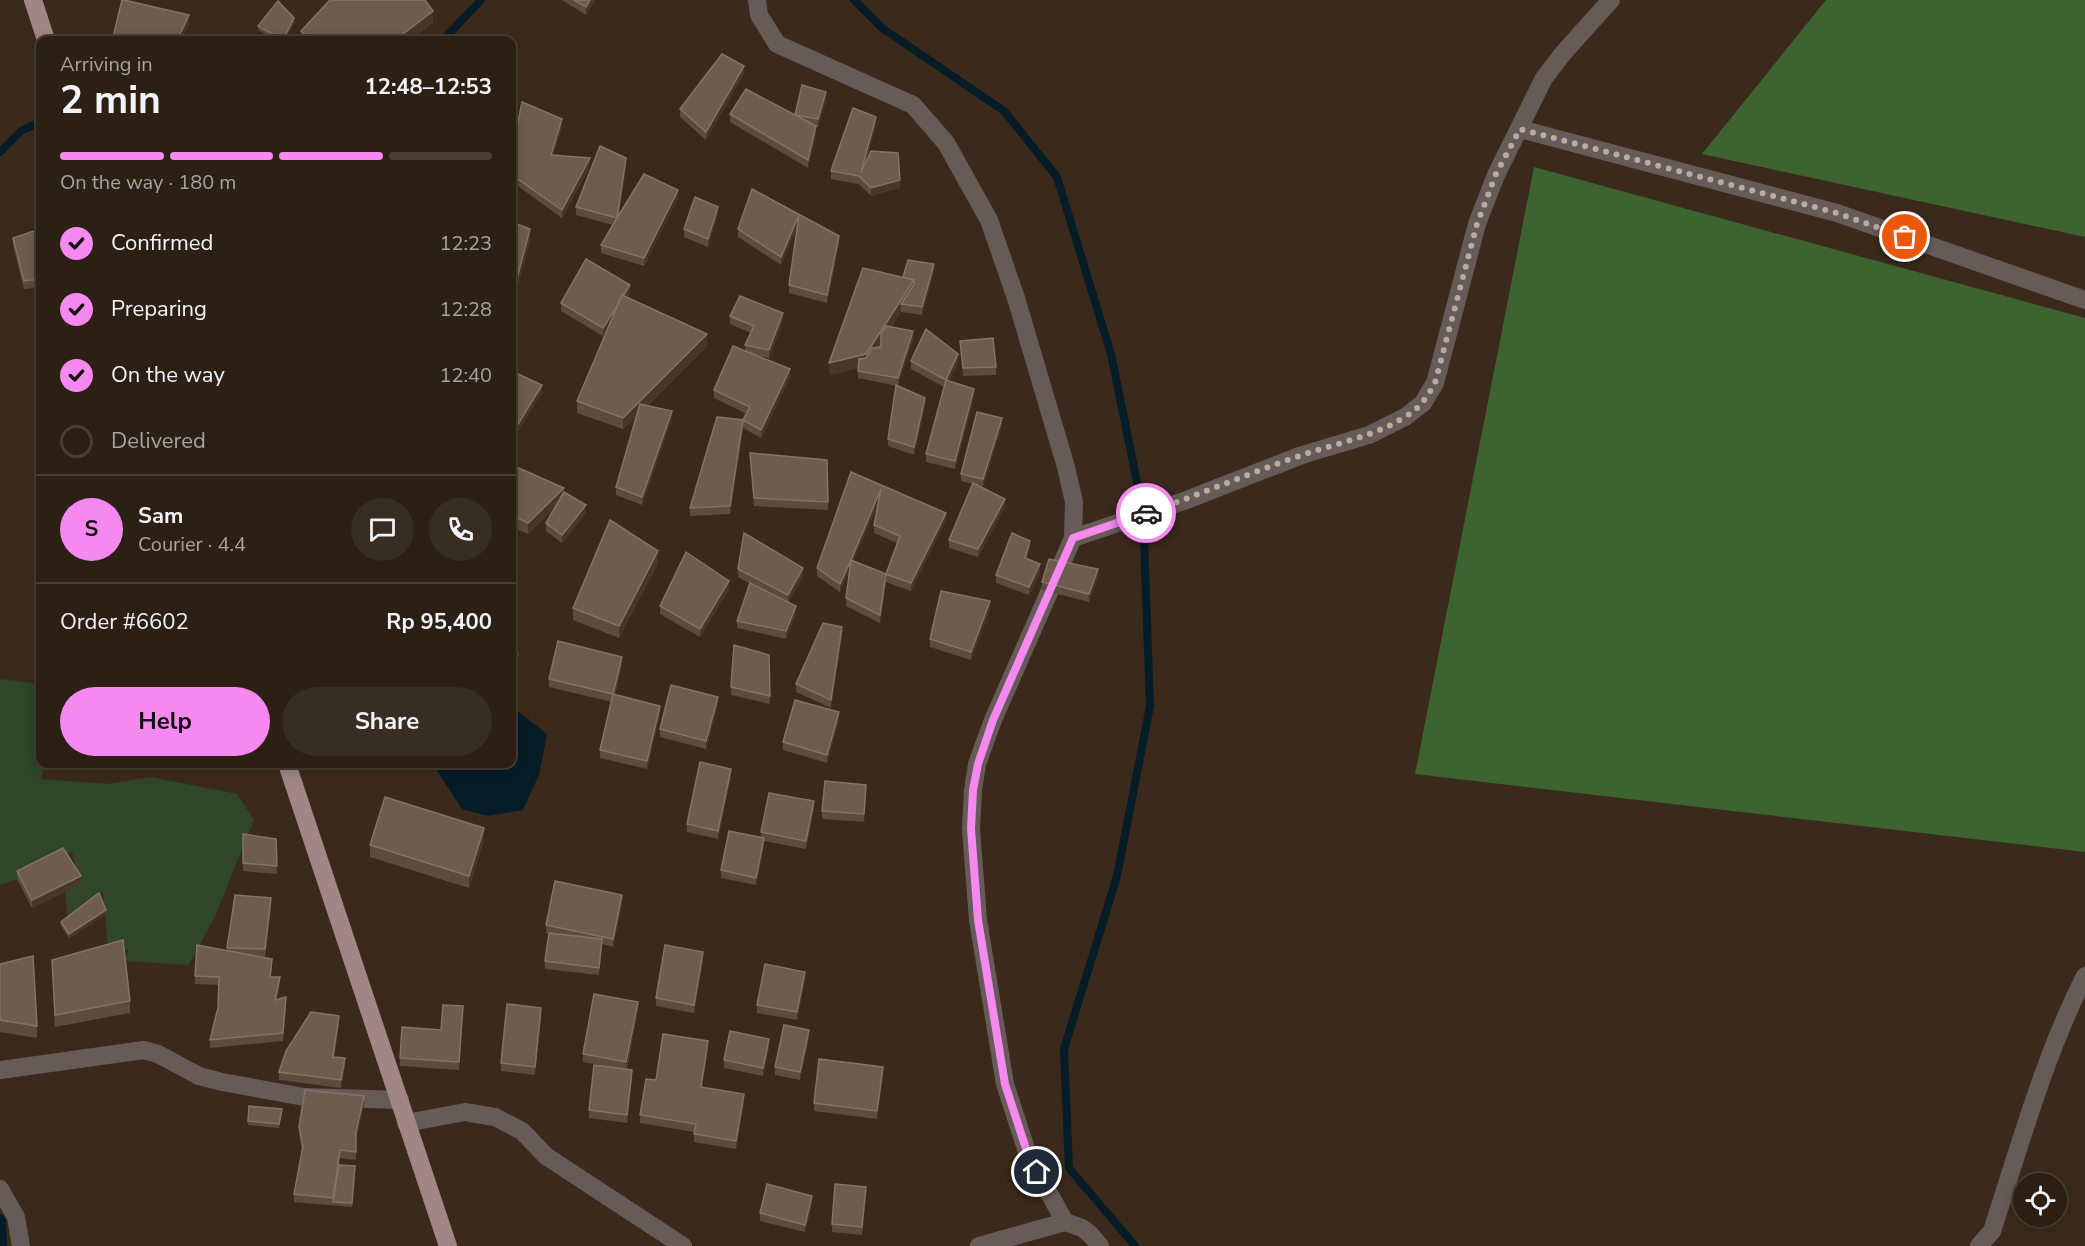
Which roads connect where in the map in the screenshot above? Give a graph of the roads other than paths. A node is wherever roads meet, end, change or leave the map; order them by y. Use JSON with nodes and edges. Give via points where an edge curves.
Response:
{"nodes":[{"id":1,"x":33,"y":0,"type":"edge"},
{"id":2,"x":757,"y":0,"type":"edge"},
{"id":3,"x":1611,"y":0,"type":"edge"},
{"id":4,"x":45,"y":36,"type":"edge"},
{"id":5,"x":1520,"y":129,"type":"junction"},
{"id":6,"x":2085,"y":300,"type":"edge"},
{"id":7,"x":1073,"y":538,"type":"junction"},
{"id":8,"x":288,"y":768,"type":"edge"},
{"id":9,"x":2085,"y":976,"type":"edge"},
{"id":10,"x":0,"y":1070,"type":"edge"},
{"id":11,"x":400,"y":1100,"type":"junction"},
{"id":12,"x":406,"y":1123,"type":"junction"},
{"id":13,"x":0,"y":1189,"type":"edge"},
{"id":14,"x":1065,"y":1222,"type":"junction"},
{"id":15,"x":21,"y":1246,"type":"edge"},
{"id":16,"x":448,"y":1246,"type":"edge"},
{"id":17,"x":683,"y":1246,"type":"edge"},
{"id":18,"x":979,"y":1246,"type":"edge"},
{"id":19,"x":1100,"y":1246,"type":"edge"},
{"id":20,"x":1979,"y":1246,"type":"edge"}],
"edges":[{"from":1,"to":4,"type":"main road"},
{"from":2,"to":7,"type":"street","via":[[759,15],[777,44],[913,105],[946,143],[989,220],[1016,298],[1066,467],[1074,502]]},
{"from":3,"to":5,"type":"street","via":[[1544,78]]},
{"from":5,"to":6,"type":"street","via":[[1837,213]]},
{"from":5,"to":7,"type":"street","via":[[1496,174],[1477,224],[1435,383],[1423,403],[1369,435],[1302,455],[1184,501]]},
{"from":7,"to":14,"type":"street","via":[[981,753],[973,790],[971,829],[978,920],[1005,1084],[1028,1155]]},
{"from":8,"to":11,"type":"main road"},
{"from":9,"to":20,"type":"street","via":[[2049,1061],[1992,1231]]},
{"from":10,"to":11,"type":"street","via":[[144,1050],[199,1076],[222,1082],[304,1097]]},
{"from":11,"to":12,"type":"main road"},
{"from":12,"to":16,"type":"main road"},
{"from":12,"to":17,"type":"street","via":[[465,1112],[495,1117],[522,1131],[546,1156]]},
{"from":13,"to":15,"type":"street","via":[[16,1217]]},
{"from":14,"to":18,"type":"street"},
{"from":14,"to":19,"type":"street","via":[[1082,1228]]}]}
